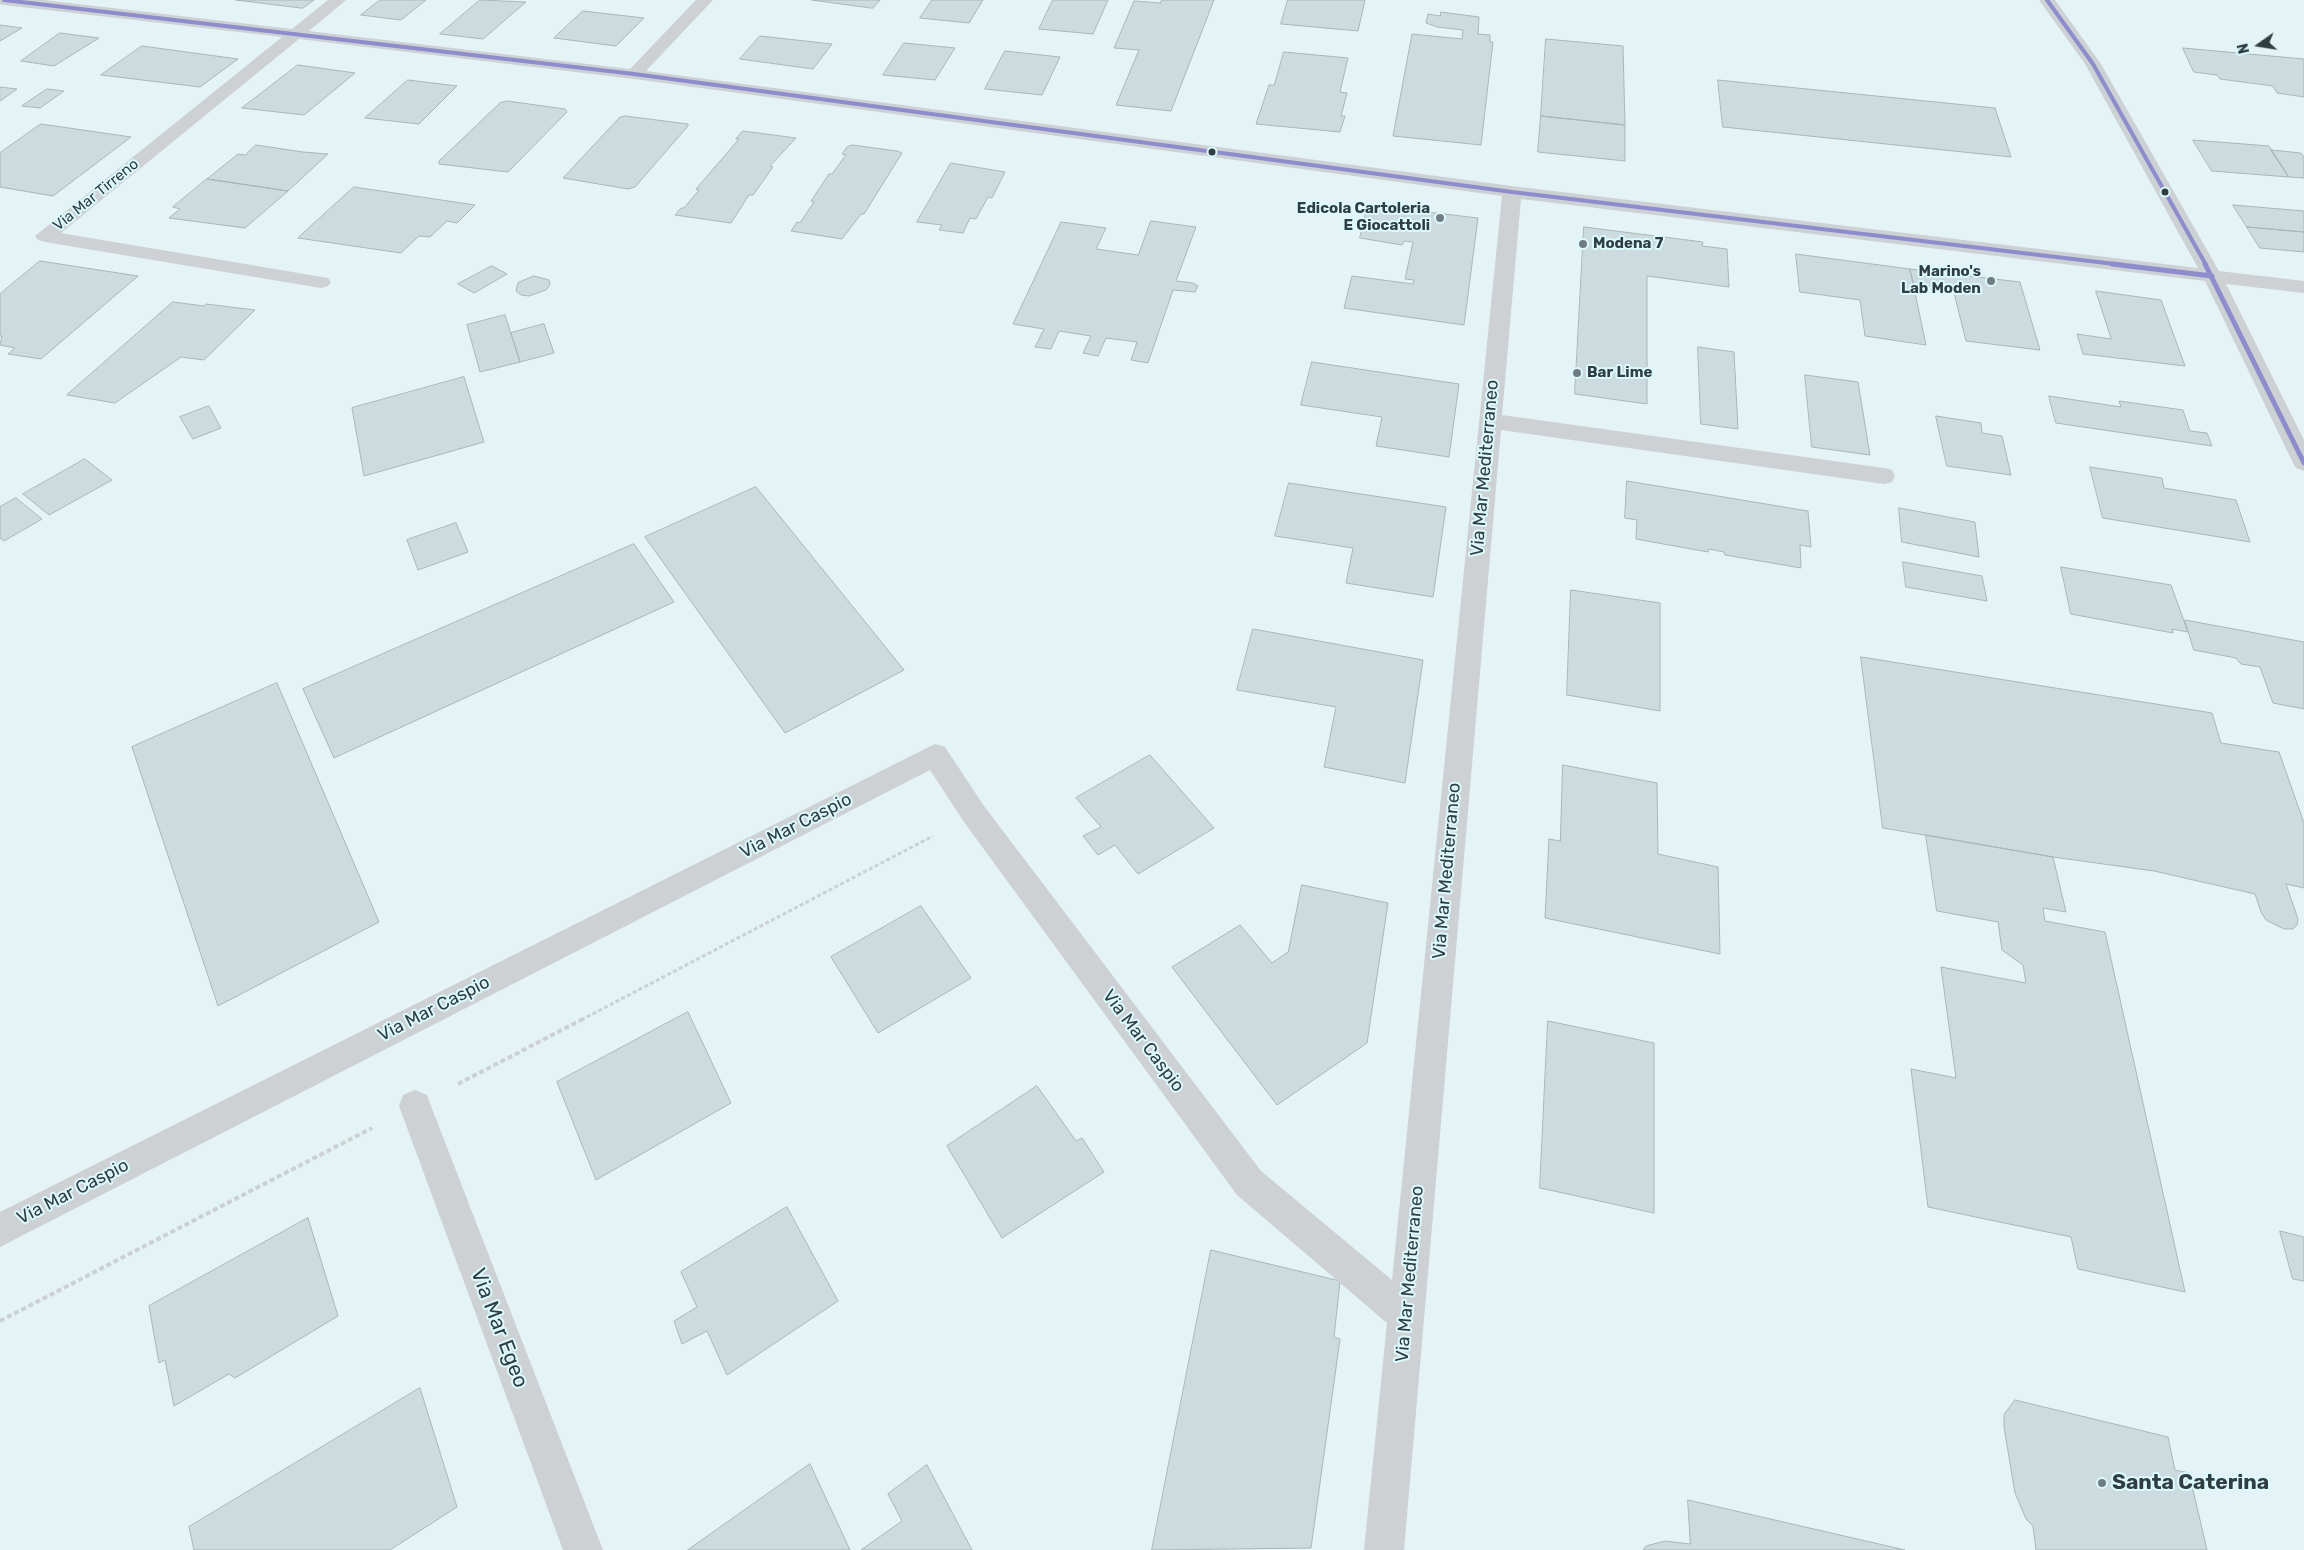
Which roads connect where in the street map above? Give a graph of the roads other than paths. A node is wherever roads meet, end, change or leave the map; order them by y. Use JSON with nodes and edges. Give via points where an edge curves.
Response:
{"nodes":[{"id":1,"x":4,"y":0,"type":"edge"},
{"id":2,"x":338,"y":0,"type":"edge"},
{"id":3,"x":705,"y":0,"type":"edge"},
{"id":4,"x":2047,"y":0,"type":"edge"},
{"id":5,"x":293,"y":34,"type":"junction"},
{"id":6,"x":634,"y":74,"type":"junction"},
{"id":7,"x":1512,"y":192,"type":"junction"},
{"id":8,"x":2212,"y":276,"type":"junction"},
{"id":9,"x":320,"y":282,"type":"dead end"},
{"id":10,"x":2304,"y":287,"type":"edge"},
{"id":11,"x":1490,"y":421,"type":"junction"},
{"id":12,"x":2304,"y":463,"type":"edge"},
{"id":13,"x":1884,"y":476,"type":"dead end"},
{"id":14,"x":415,"y":1106,"type":"road end"},
{"id":15,"x":0,"y":1230,"type":"edge"},
{"id":16,"x":1406,"y":1315,"type":"junction"},
{"id":17,"x":583,"y":1550,"type":"edge"},
{"id":18,"x":1384,"y":1550,"type":"edge"}],
"edges":[{"from":1,"to":5,"type":"street"},
{"from":2,"to":5,"type":"street"},
{"from":3,"to":6,"type":"street"},
{"from":4,"to":8,"type":"street","via":[[2093,64]]},
{"from":5,"to":6,"type":"street"},
{"from":5,"to":9,"type":"street","name":"Via Mar Tirreno","via":[[46,236]]},
{"from":6,"to":7,"type":"street"},
{"from":7,"to":8,"type":"street"},
{"from":7,"to":11,"type":"street","name":"Via Mar Mediterraneo"},
{"from":8,"to":10,"type":"street"},
{"from":8,"to":12,"type":"street"},
{"from":11,"to":13,"type":"street"},
{"from":11,"to":16,"type":"street","name":"Via Mar Mediterraneo"},
{"from":14,"to":17,"type":"street","name":"Via Mar Egeo"},
{"from":15,"to":16,"type":"street","name":"Via Mar Caspio","via":[[935,755],[974,814],[1249,1183]]},
{"from":16,"to":18,"type":"street","name":"Via Mar Mediterraneo"}]}
